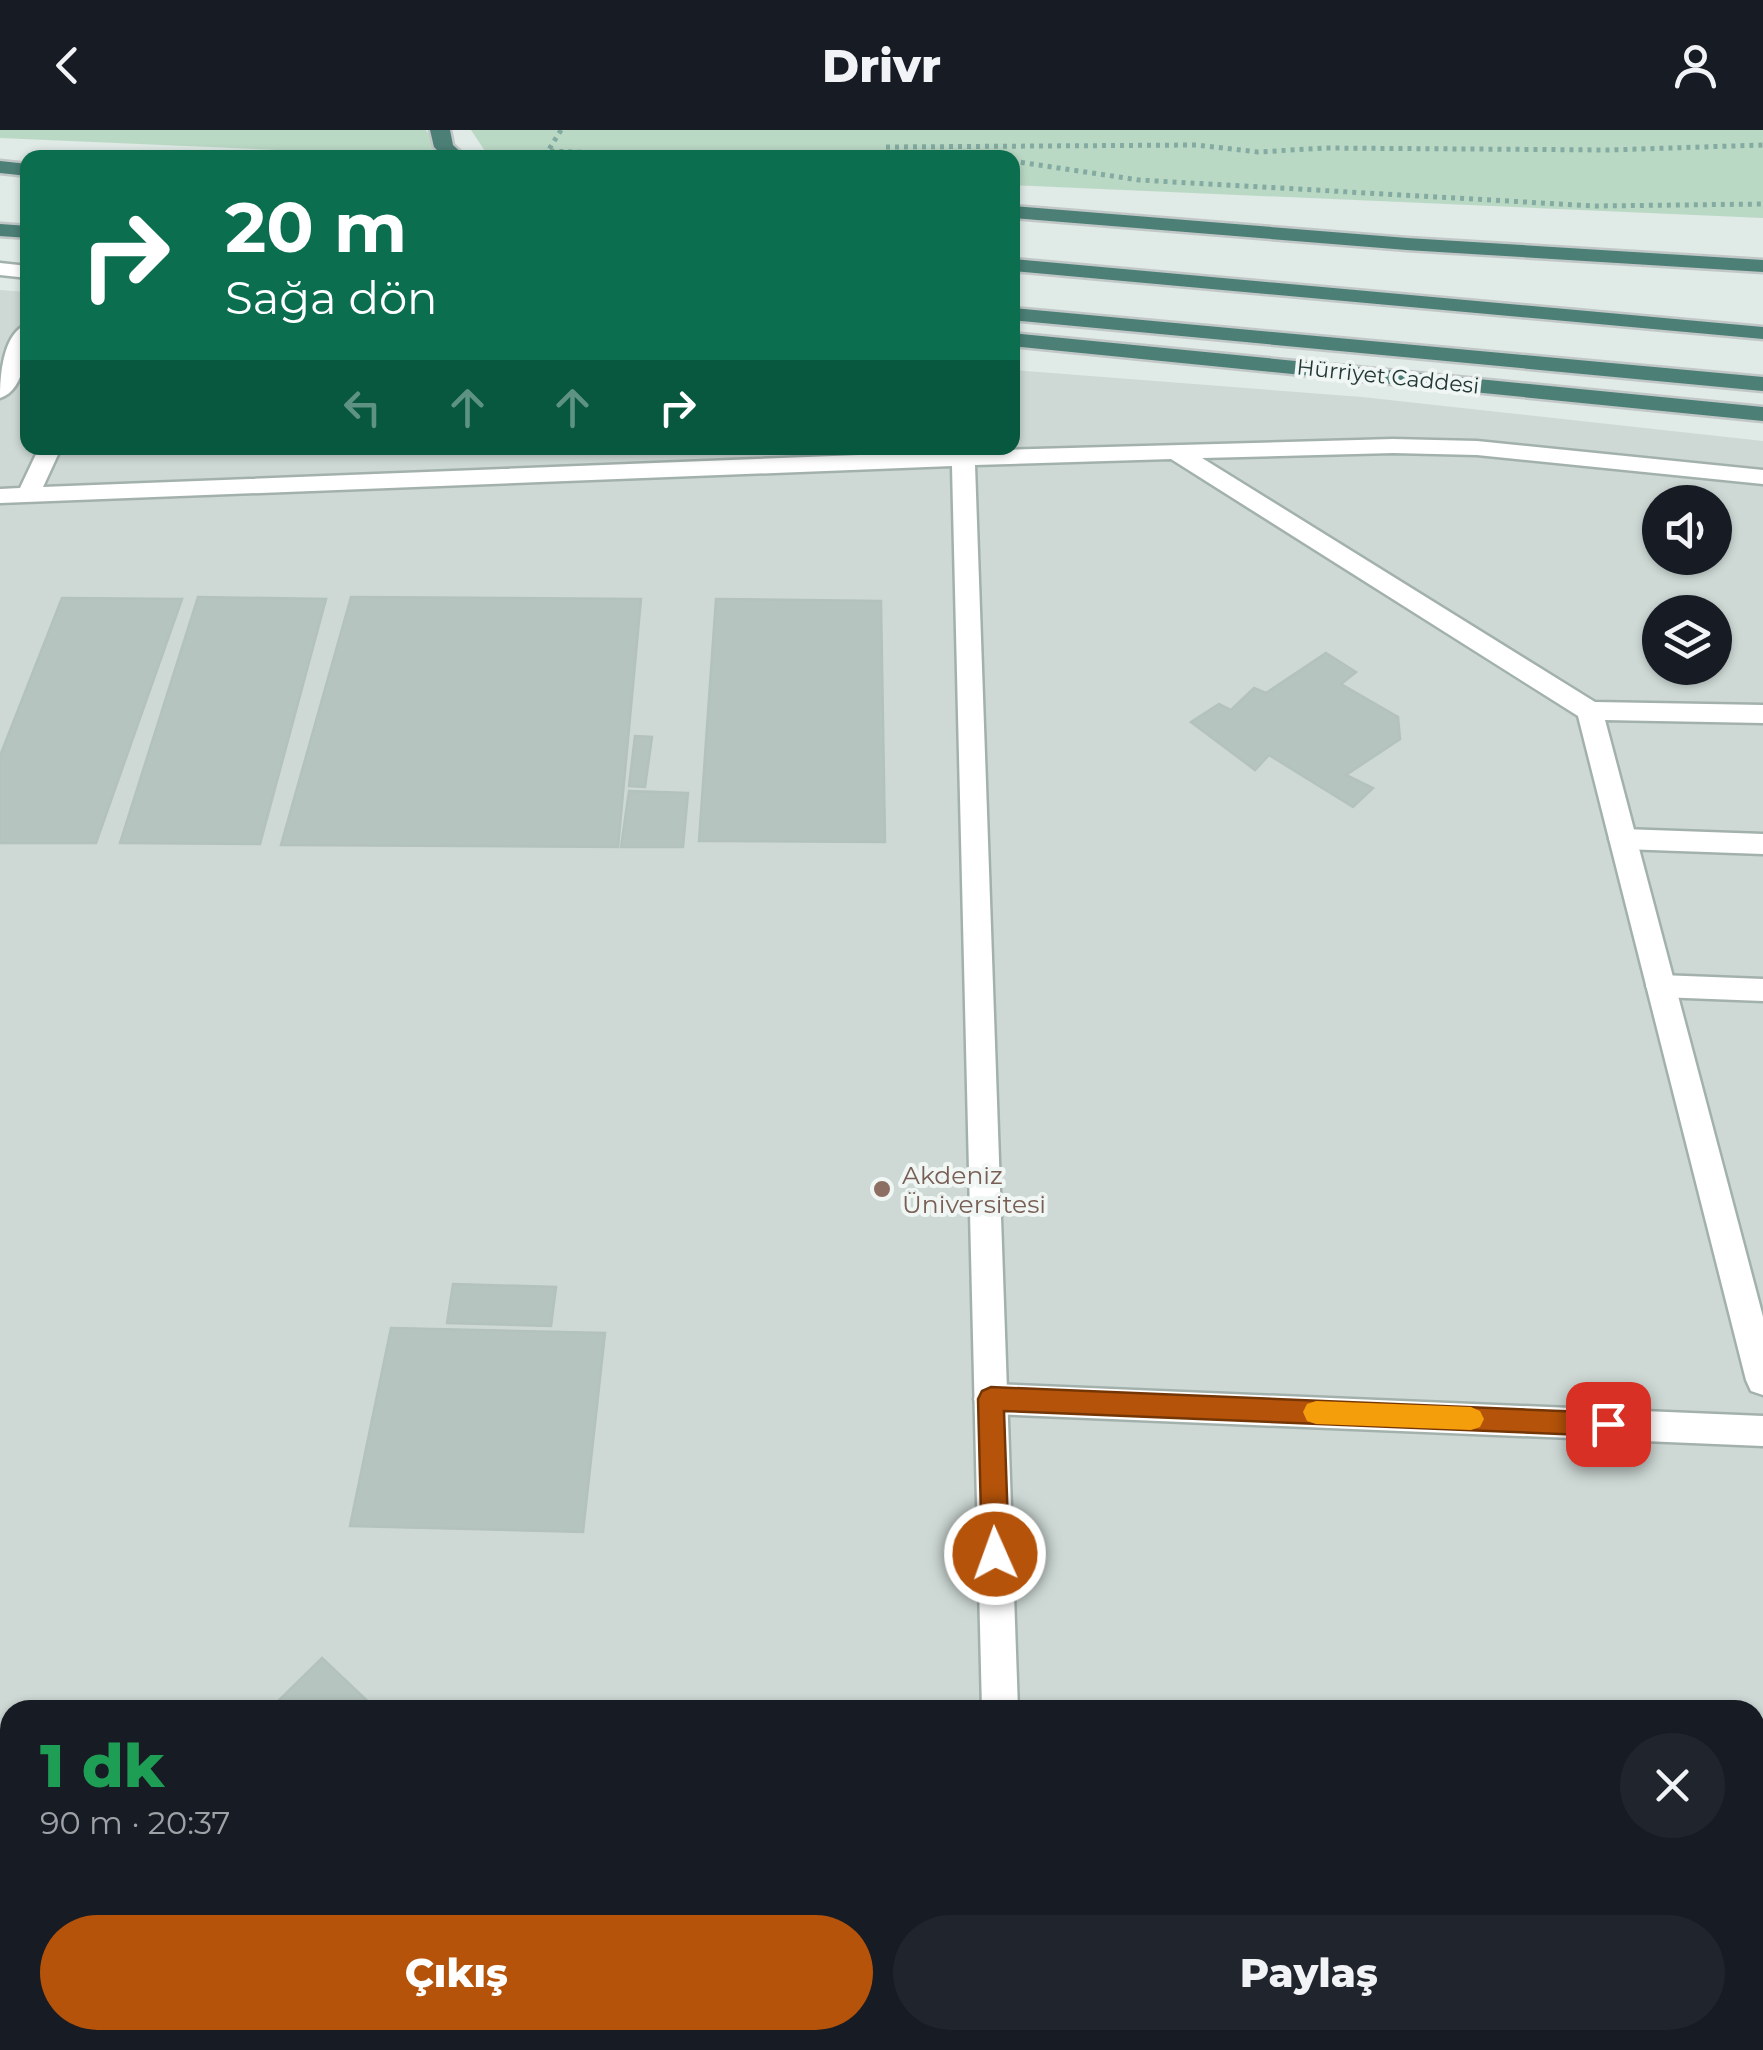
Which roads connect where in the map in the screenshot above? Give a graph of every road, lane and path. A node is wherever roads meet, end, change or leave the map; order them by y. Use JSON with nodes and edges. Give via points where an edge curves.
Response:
{"nodes":[{"id":1,"x":1763,"y":145,"type":"edge"},
{"id":2,"x":886,"y":147,"type":"dead end"},
{"id":3,"x":1020,"y":162,"type":"edge"},
{"id":4,"x":1763,"y":204,"type":"edge"},
{"id":5,"x":1020,"y":213,"type":"edge"},
{"id":6,"x":1020,"y":266,"type":"edge"},
{"id":7,"x":1763,"y":266,"type":"edge"},
{"id":8,"x":1020,"y":315,"type":"edge"},
{"id":9,"x":1763,"y":334,"type":"edge"},
{"id":10,"x":1020,"y":340,"type":"edge"},
{"id":11,"x":20,"y":347,"type":"edge"},
{"id":12,"x":1763,"y":384,"type":"edge"},
{"id":13,"x":0,"y":391,"type":"edge"},
{"id":14,"x":1763,"y":414,"type":"edge"},
{"id":15,"x":1174,"y":451,"type":"junction"},
{"id":16,"x":47,"y":455,"type":"edge"},
{"id":17,"x":963,"y":458,"type":"junction"},
{"id":18,"x":1763,"y":477,"type":"edge"},
{"id":19,"x":29,"y":493,"type":"junction"},
{"id":20,"x":0,"y":496,"type":"edge"},
{"id":21,"x":1590,"y":711,"type":"junction"},
{"id":22,"x":1763,"y":714,"type":"edge"},
{"id":23,"x":1622,"y":839,"type":"junction"},
{"id":24,"x":1763,"y":844,"type":"edge"},
{"id":25,"x":1660,"y":986,"type":"junction"},
{"id":26,"x":1763,"y":990,"type":"edge"},
{"id":27,"x":1763,"y":1380,"type":"edge"},
{"id":28,"x":991,"y":1399,"type":"junction"},
{"id":29,"x":1763,"y":1431,"type":"edge"},
{"id":30,"x":1000,"y":1700,"type":"edge"}],
"edges":[{"from":1,"to":2,"type":"path","via":[[1258,152],[1196,145]]},
{"from":3,"to":4,"type":"path","via":[[1159,182],[1595,206]]},
{"from":5,"to":7,"type":"highway"},
{"from":6,"to":9,"type":"highway"},
{"from":8,"to":12,"type":"highway"},
{"from":10,"to":14,"type":"highway","name":"Hürriyet Caddesi"},
{"from":11,"to":13,"type":"street"},
{"from":15,"to":17,"type":"street"},
{"from":15,"to":18,"type":"street","via":[[1477,448]]},
{"from":15,"to":21,"type":"street"},
{"from":16,"to":19,"type":"street"},
{"from":17,"to":19,"type":"street"},
{"from":17,"to":28,"type":"street"},
{"from":19,"to":20,"type":"street"},
{"from":21,"to":22,"type":"street"},
{"from":21,"to":23,"type":"street"},
{"from":23,"to":24,"type":"street"},
{"from":23,"to":25,"type":"street"},
{"from":25,"to":26,"type":"street"},
{"from":25,"to":27,"type":"street"},
{"from":28,"to":29,"type":"street"},
{"from":28,"to":30,"type":"street"}]}
